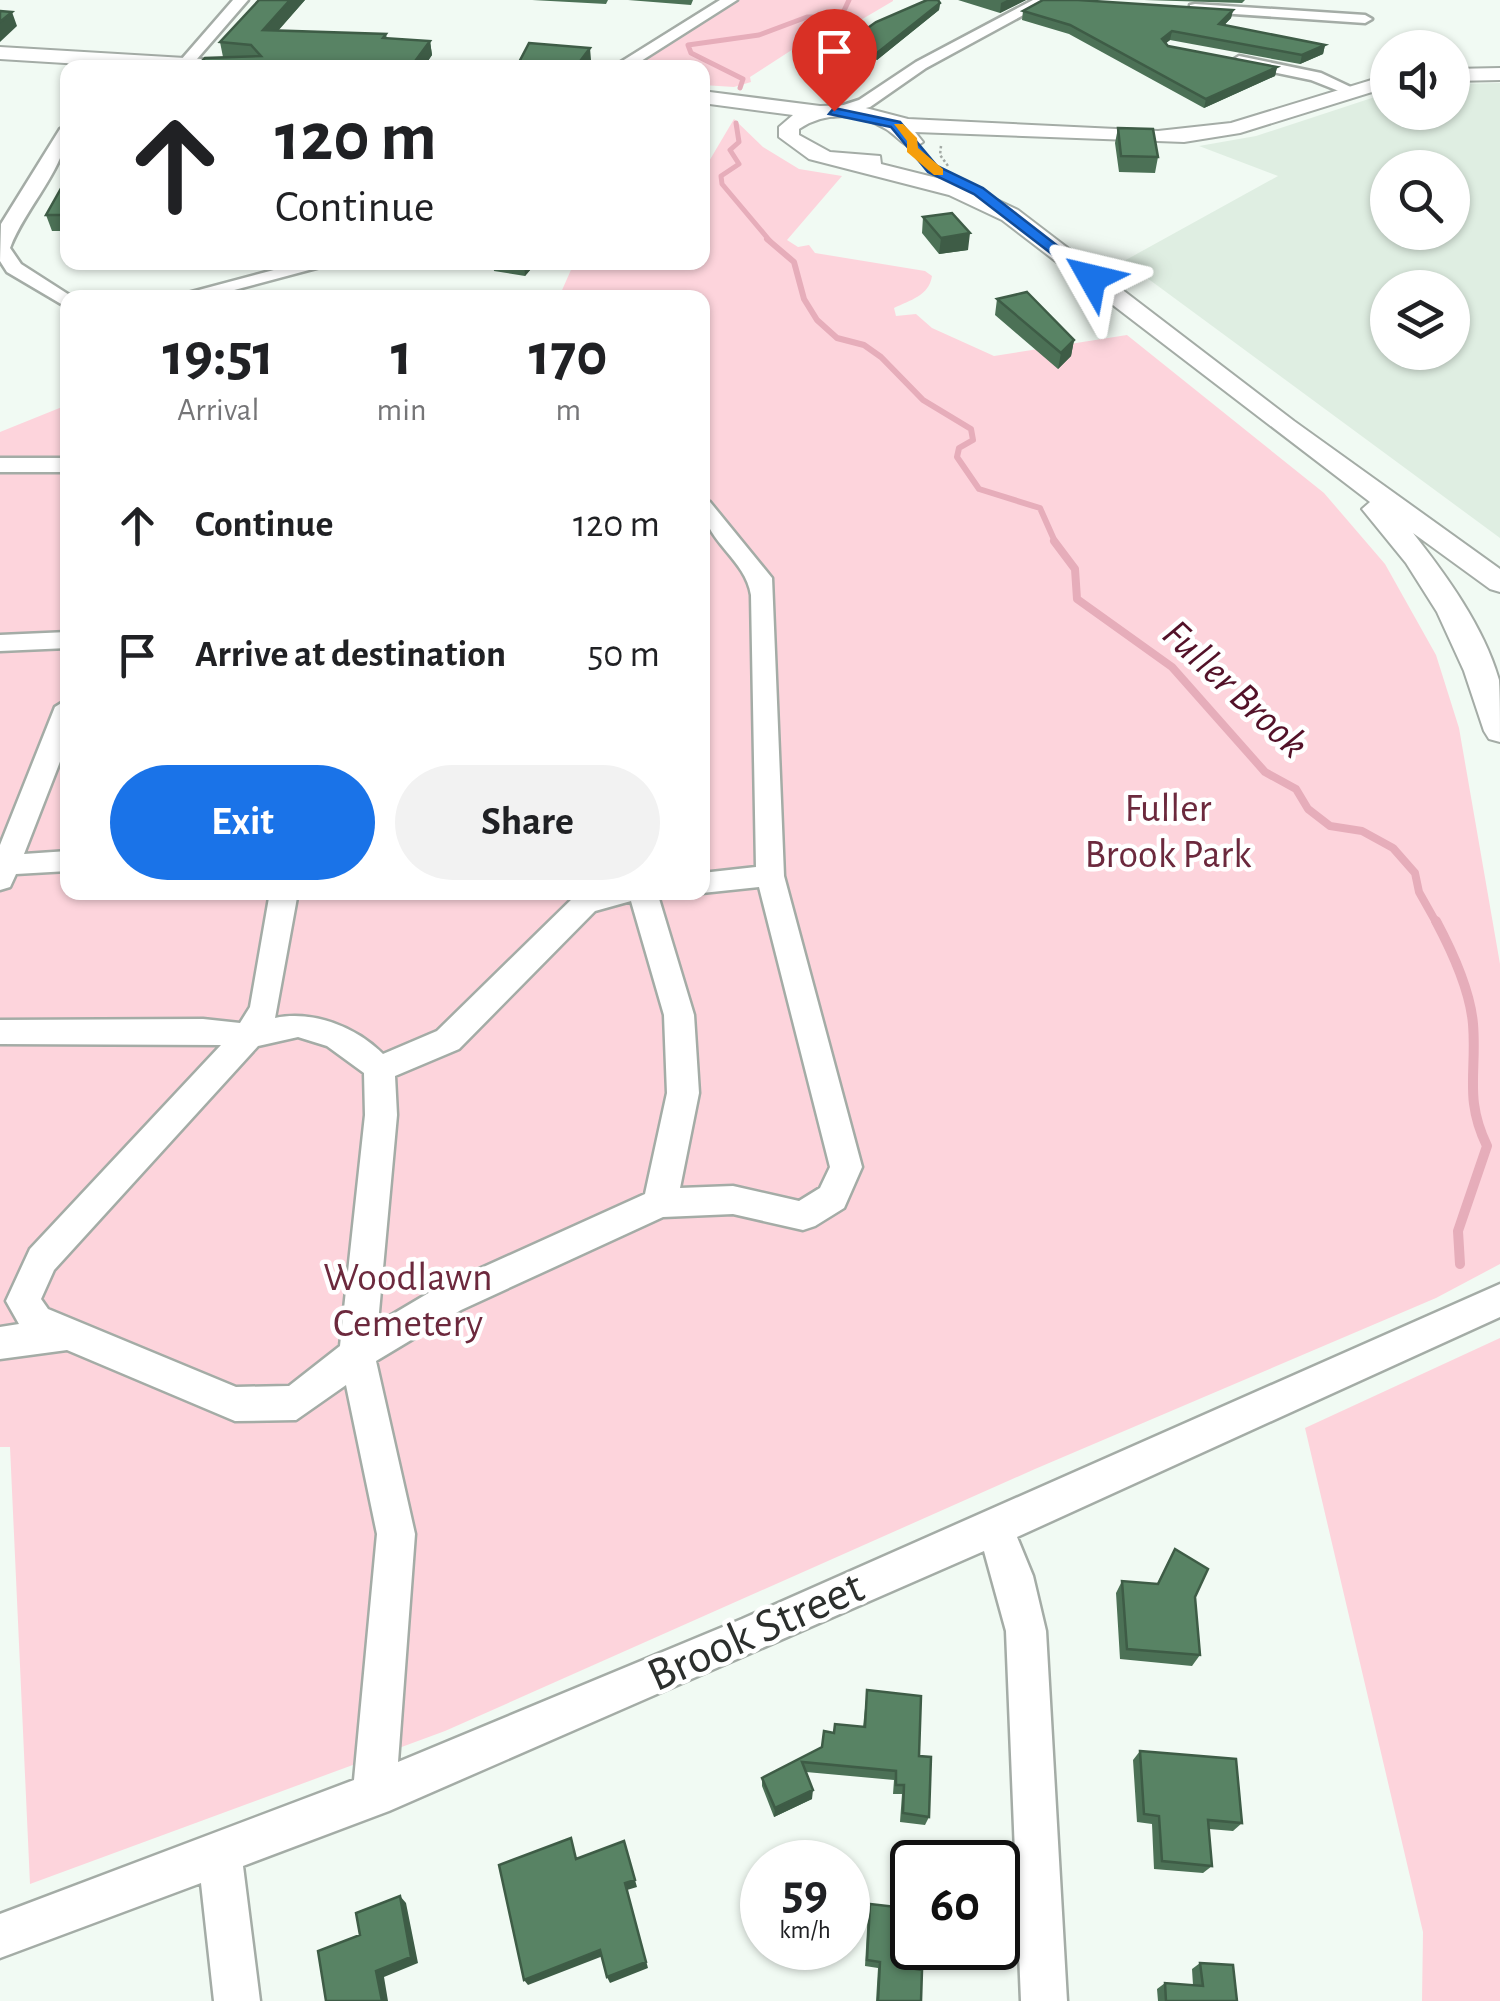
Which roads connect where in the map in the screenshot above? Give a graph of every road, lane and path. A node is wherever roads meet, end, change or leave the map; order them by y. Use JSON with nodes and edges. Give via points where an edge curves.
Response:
{"nodes":[{"id":1,"x":241,"y":0,"type":"edge"},
{"id":2,"x":730,"y":0,"type":"edge"},
{"id":3,"x":1044,"y":0,"type":"edge"},
{"id":4,"x":1169,"y":6,"type":"edge"},
{"id":5,"x":1365,"y":19,"type":"dead end"},
{"id":6,"x":0,"y":53,"type":"edge"},
{"id":7,"x":1226,"y":58,"type":"edge"},
{"id":8,"x":69,"y":60,"type":"edge"},
{"id":9,"x":188,"y":60,"type":"edge"},
{"id":10,"x":631,"y":60,"type":"edge"},
{"id":11,"x":1500,"y":74,"type":"edge"},
{"id":12,"x":1470,"y":75,"type":"edge"},
{"id":13,"x":1370,"y":85,"type":"edge"},
{"id":14,"x":888,"y":86,"type":"junction"},
{"id":15,"x":1349,"y":90,"type":"junction"},
{"id":16,"x":710,"y":98,"type":"edge"},
{"id":17,"x":727,"y":101,"type":"junction"},
{"id":18,"x":826,"y":111,"type":"junction"},
{"id":19,"x":892,"y":123,"type":"junction"},
{"id":20,"x":998,"y":126,"type":"junction"},
{"id":21,"x":789,"y":127,"type":"junction"},
{"id":22,"x":939,"y":138,"type":"junction"},
{"id":23,"x":60,"y":142,"type":"edge"},
{"id":24,"x":912,"y":148,"type":"junction"},
{"id":25,"x":848,"y":162,"type":"junction"},
{"id":26,"x":962,"y":172,"type":"dead end"},
{"id":27,"x":986,"y":200,"type":"junction"},
{"id":28,"x":296,"y":270,"type":"edge"},
{"id":29,"x":212,"y":290,"type":"edge"},
{"id":30,"x":60,"y":297,"type":"edge"},
{"id":31,"x":1285,"y":427,"type":"junction"},
{"id":32,"x":0,"y":465,"type":"edge"},
{"id":33,"x":60,"y":465,"type":"edge"},
{"id":34,"x":710,"y":517,"type":"edge"},
{"id":35,"x":1500,"y":582,"type":"edge"},
{"id":36,"x":60,"y":640,"type":"edge"},
{"id":37,"x":0,"y":643,"type":"edge"},
{"id":38,"x":60,"y":726,"type":"edge"},
{"id":39,"x":1500,"y":731,"type":"edge"},
{"id":40,"x":60,"y":862,"type":"edge"},
{"id":41,"x":3,"y":872,"type":"edge"},
{"id":42,"x":770,"y":876,"type":"junction"},
{"id":43,"x":710,"y":882,"type":"edge"},
{"id":44,"x":283,"y":900,"type":"edge"},
{"id":45,"x":596,"y":900,"type":"edge"},
{"id":46,"x":645,"y":900,"type":"edge"},
{"id":47,"x":0,"y":1032,"type":"edge"},
{"id":48,"x":248,"y":1036,"type":"junction"},
{"id":49,"x":378,"y":1070,"type":"junction"},
{"id":50,"x":660,"y":1203,"type":"junction"},
{"id":51,"x":1500,"y":1300,"type":"edge"},
{"id":52,"x":71,"y":1334,"type":"junction"},
{"id":53,"x":0,"y":1343,"type":"edge"},
{"id":54,"x":357,"y":1354,"type":"junction"},
{"id":55,"x":994,"y":1528,"type":"junction"},
{"id":56,"x":374,"y":1796,"type":"junction"},
{"id":57,"x":220,"y":1857,"type":"junction"},
{"id":58,"x":0,"y":1936,"type":"edge"},
{"id":59,"x":237,"y":2001,"type":"edge"},
{"id":60,"x":1044,"y":2001,"type":"edge"}],
"edges":[{"from":1,"to":9,"type":"street"},
{"from":2,"to":10,"type":"street"},
{"from":3,"to":14,"type":"street"},
{"from":4,"to":5,"type":"street"},
{"from":6,"to":8,"type":"main road"},
{"from":7,"to":15,"type":"street"},
{"from":11,"to":12,"type":"main road"},
{"from":13,"to":15,"type":"main road"},
{"from":14,"to":18,"type":"street","via":[[864,104]]},
{"from":14,"to":19,"type":"street","via":[[882,103]]},
{"from":15,"to":20,"type":"main road","via":[[1264,121],[1200,134],[1121,137]]},
{"from":16,"to":17,"type":"main road"},
{"from":17,"to":18,"type":"main road"},
{"from":17,"to":21,"type":"main road"},
{"from":18,"to":19,"type":"main road"},
{"from":18,"to":21,"type":"main road"},
{"from":19,"to":20,"type":"main road"},
{"from":19,"to":24,"type":"main road","via":[[913,140]]},
{"from":20,"to":22,"type":"main road"},
{"from":21,"to":25,"type":"main road","via":[[797,145]]},
{"from":22,"to":24,"type":"main road"},
{"from":22,"to":26,"type":"path","via":[[947,142],[939,150],[942,159]]},
{"from":23,"to":30,"type":"street","via":[[1,248],[14,268]]},
{"from":24,"to":25,"type":"main road","via":[[886,160]]},
{"from":24,"to":27,"type":"main road","via":[[932,169]]},
{"from":25,"to":27,"type":"main road"},
{"from":27,"to":31,"type":"main road"},
{"from":28,"to":29,"type":"street"},
{"from":31,"to":35,"type":"main road"},
{"from":31,"to":39,"type":"main road","via":[[1411,548],[1468,644]]},
{"from":32,"to":33,"type":"street"},
{"from":34,"to":42,"type":"street","via":[[760,578],[763,595]]},
{"from":36,"to":37,"type":"street"},
{"from":38,"to":41,"type":"street"},
{"from":40,"to":41,"type":"street"},
{"from":42,"to":43,"type":"street"},
{"from":42,"to":50,"type":"street","via":[[846,1167],[832,1198],[803,1216],[734,1200]]},
{"from":44,"to":48,"type":"street","via":[[265,1009]]},
{"from":45,"to":49,"type":"street","via":[[585,903],[448,1040]]},
{"from":46,"to":50,"type":"street","via":[[679,1015],[683,1093]]},
{"from":47,"to":48,"type":"street"},
{"from":48,"to":49,"type":"street","via":[[298,1025],[338,1036]]},
{"from":48,"to":52,"type":"street","via":[[42,1260],[22,1301],[36,1320]]},
{"from":49,"to":54,"type":"street","via":[[381,1115]]},
{"from":50,"to":54,"type":"street","via":[[450,1300]]},
{"from":51,"to":55,"type":"street","name":"Brook Street"},
{"from":52,"to":53,"type":"street"},
{"from":52,"to":54,"type":"street","via":[[235,1404],[296,1403]]},
{"from":54,"to":56,"type":"street","via":[[396,1534]]},
{"from":55,"to":56,"type":"street","name":"Brook Street"},
{"from":55,"to":60,"type":"street","via":[[1026,1631]]},
{"from":56,"to":57,"type":"street","name":"Brook Street"},
{"from":57,"to":58,"type":"street","name":"Brook Street"},
{"from":57,"to":59,"type":"street"}]}
